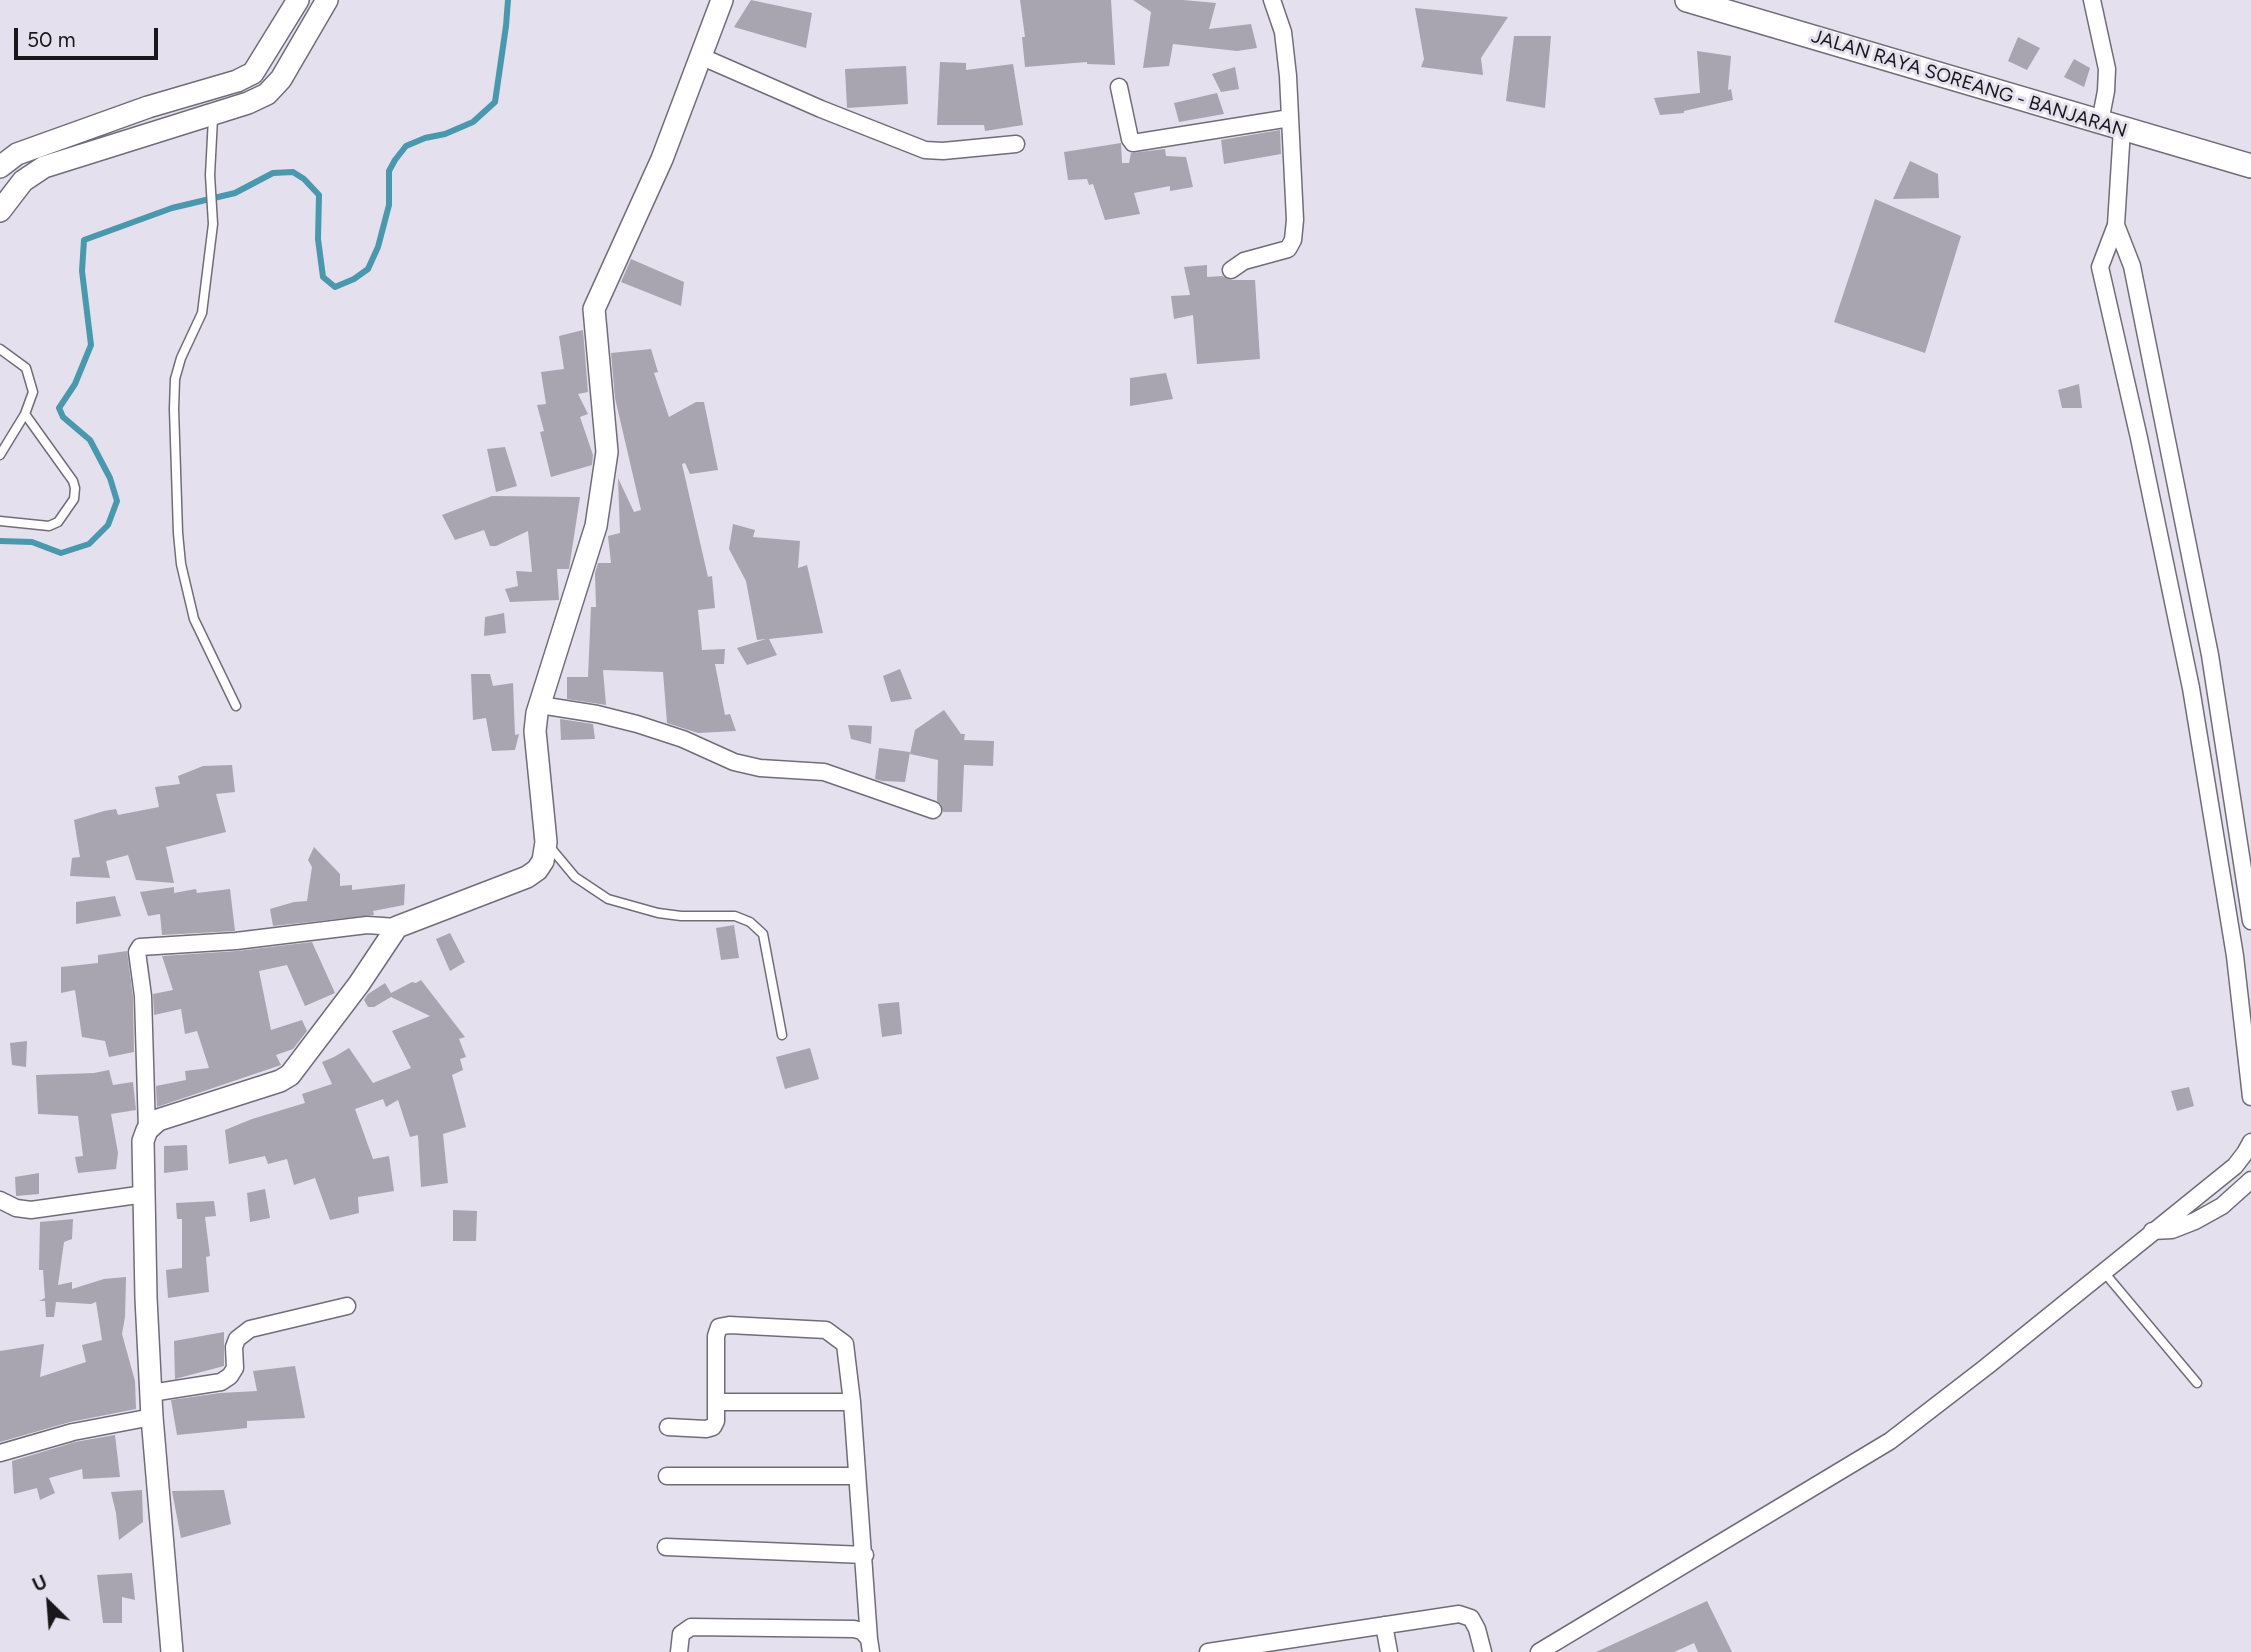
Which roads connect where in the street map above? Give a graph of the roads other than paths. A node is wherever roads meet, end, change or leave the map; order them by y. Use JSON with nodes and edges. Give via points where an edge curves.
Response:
{"nodes":[{"id":1,"x":299,"y":0,"type":"edge"},
{"id":2,"x":722,"y":0,"type":"edge"},
{"id":3,"x":1272,"y":0,"type":"edge"},
{"id":4,"x":1687,"y":0,"type":"edge"},
{"id":5,"x":2092,"y":0,"type":"edge"},
{"id":6,"x":321,"y":2,"type":"edge"},
{"id":7,"x":700,"y":56,"type":"junction"},
{"id":8,"x":1119,"y":87,"type":"dead end"},
{"id":9,"x":213,"y":114,"type":"junction"},
{"id":10,"x":1290,"y":118,"type":"junction"},
{"id":11,"x":2111,"y":126,"type":"junction"},
{"id":12,"x":1016,"y":144,"type":"dead end"},
{"id":13,"x":0,"y":166,"type":"edge"},
{"id":14,"x":2251,"y":166,"type":"edge"},
{"id":15,"x":0,"y":211,"type":"edge"},
{"id":16,"x":2116,"y":225,"type":"junction"},
{"id":17,"x":1231,"y":270,"type":"dead end"},
{"id":18,"x":0,"y":349,"type":"edge"},
{"id":19,"x":25,"y":414,"type":"junction"},
{"id":20,"x":0,"y":455,"type":"edge"},
{"id":21,"x":2171,"y":463,"type":"junction"},
{"id":22,"x":2146,"y":468,"type":"junction"},
{"id":23,"x":0,"y":521,"type":"edge"},
{"id":24,"x":540,"y":705,"type":"junction"},
{"id":25,"x":236,"y":706,"type":"dead end"},
{"id":26,"x":2219,"y":706,"type":"junction"},
{"id":27,"x":2195,"y":712,"type":"junction"},
{"id":28,"x":933,"y":810,"type":"dead end"},
{"id":29,"x":546,"y":842,"type":"junction"},
{"id":30,"x":2251,"y":920,"type":"edge"},
{"id":31,"x":397,"y":927,"type":"junction"},
{"id":32,"x":2243,"y":955,"type":"edge"},
{"id":33,"x":782,"y":1035,"type":"dead end"},
{"id":34,"x":2251,"y":1097,"type":"edge"},
{"id":35,"x":147,"y":1130,"type":"junction"},
{"id":36,"x":2251,"y":1142,"type":"edge"},
{"id":37,"x":2251,"y":1180,"type":"edge"},
{"id":38,"x":145,"y":1194,"type":"junction"},
{"id":39,"x":0,"y":1200,"type":"edge"},
{"id":40,"x":2152,"y":1231,"type":"junction"},
{"id":41,"x":2103,"y":1271,"type":"junction"},
{"id":42,"x":347,"y":1306,"type":"dead end"},
{"id":43,"x":2197,"y":1383,"type":"dead end"},
{"id":44,"x":151,"y":1393,"type":"junction"},
{"id":45,"x":716,"y":1402,"type":"junction"},
{"id":46,"x":852,"y":1402,"type":"junction"},
{"id":47,"x":152,"y":1417,"type":"junction"},
{"id":48,"x":668,"y":1427,"type":"dead end"},
{"id":49,"x":0,"y":1453,"type":"edge"},
{"id":50,"x":667,"y":1476,"type":"dead end"},
{"id":51,"x":856,"y":1476,"type":"junction"},
{"id":52,"x":666,"y":1547,"type":"dead end"},
{"id":53,"x":865,"y":1555,"type":"junction"},
{"id":54,"x":1384,"y":1625,"type":"junction"},
{"id":55,"x":1297,"y":1645,"type":"edge"},
{"id":56,"x":870,"y":1646,"type":"edge"},
{"id":57,"x":1225,"y":1651,"type":"edge"},
{"id":58,"x":172,"y":1652,"type":"edge"},
{"id":59,"x":679,"y":1652,"type":"edge"},
{"id":60,"x":1208,"y":1652,"type":"edge"},
{"id":61,"x":1389,"y":1652,"type":"edge"},
{"id":62,"x":1483,"y":1652,"type":"edge"},
{"id":63,"x":1539,"y":1652,"type":"edge"}],
"edges":[{"from":1,"to":13,"type":"street","via":[[253,73],[17,154]]},
{"from":2,"to":7,"type":"street"},
{"from":3,"to":10,"type":"street","via":[[1283,32]]},
{"from":4,"to":11,"type":"main road","name":"JALAN RAYA SOREANG - BANJARAN"},
{"from":5,"to":11,"type":"street","via":[[2107,69]]},
{"from":6,"to":9,"type":"street","via":[[281,79],[267,94]]},
{"from":7,"to":12,"type":"street","via":[[925,150]]},
{"from":7,"to":24,"type":"street","via":[[662,159],[594,309],[607,452],[596,526]]},
{"from":8,"to":10,"type":"street","via":[[1133,143]]},
{"from":9,"to":15,"type":"street","via":[[44,167],[23,181]]},
{"from":9,"to":25,"type":"lane","via":[[213,224],[202,313],[175,379],[178,533],[194,619]]},
{"from":10,"to":17,"type":"street","via":[[1295,220],[1291,246],[1244,261]]},
{"from":11,"to":14,"type":"main road","name":"JALAN RAYA SOREANG - BANJARAN"},
{"from":11,"to":16,"type":"street"},
{"from":16,"to":21,"type":"street","via":[[2132,266]]},
{"from":16,"to":22,"type":"street","via":[[2100,267]]},
{"from":18,"to":19,"type":"lane","via":[[26,368],[32,381]]},
{"from":19,"to":20,"type":"lane"},
{"from":19,"to":23,"type":"lane","via":[[73,481],[74,499],[58,522],[49,526]]},
{"from":21,"to":22,"type":"street"},
{"from":21,"to":26,"type":"street"},
{"from":22,"to":27,"type":"street"},
{"from":24,"to":28,"type":"street","via":[[637,724],[734,762],[824,772]]},
{"from":24,"to":29,"type":"street","via":[[535,732]]},
{"from":26,"to":27,"type":"street"},
{"from":26,"to":30,"type":"street"},
{"from":27,"to":32,"type":"street"},
{"from":29,"to":31,"type":"street","via":[[543,861],[527,877]]},
{"from":29,"to":33,"type":"lane","via":[[575,877],[608,899],[659,913],[735,916],[750,922],[763,934]]},
{"from":31,"to":35,"type":"street","via":[[290,1075],[158,1120]]},
{"from":31,"to":35,"type":"street","via":[[367,925],[140,947]]},
{"from":32,"to":34,"type":"street","via":[[2245,1058]]},
{"from":35,"to":38,"type":"street","via":[[143,1141]]},
{"from":36,"to":40,"type":"street","via":[[2235,1166]]},
{"from":37,"to":40,"type":"street","via":[[2195,1222]]},
{"from":38,"to":39,"type":"street","via":[[32,1210]]},
{"from":38,"to":44,"type":"street"},
{"from":40,"to":41,"type":"street"},
{"from":41,"to":43,"type":"lane"},
{"from":41,"to":63,"type":"street","via":[[1890,1441]]},
{"from":42,"to":44,"type":"street","via":[[250,1329],[237,1339],[235,1368],[221,1382]]},
{"from":44,"to":47,"type":"street"},
{"from":45,"to":46,"type":"street"},
{"from":45,"to":46,"type":"street","via":[[716,1336],[719,1327],[729,1325],[834,1335],[845,1345]]},
{"from":45,"to":48,"type":"street","via":[[713,1427]]},
{"from":46,"to":51,"type":"street"},
{"from":47,"to":49,"type":"street","via":[[73,1432]]},
{"from":47,"to":58,"type":"street"},
{"from":50,"to":51,"type":"street"},
{"from":51,"to":53,"type":"street"},
{"from":52,"to":53,"type":"street"},
{"from":53,"to":56,"type":"street"},
{"from":54,"to":55,"type":"street"},
{"from":54,"to":61,"type":"street"},
{"from":54,"to":62,"type":"street","via":[[1465,1615],[1477,1629]]},
{"from":55,"to":57,"type":"street"},
{"from":56,"to":59,"type":"street","via":[[862,1631],[854,1629],[691,1627],[681,1634]]},
{"from":57,"to":60,"type":"street"}]}
